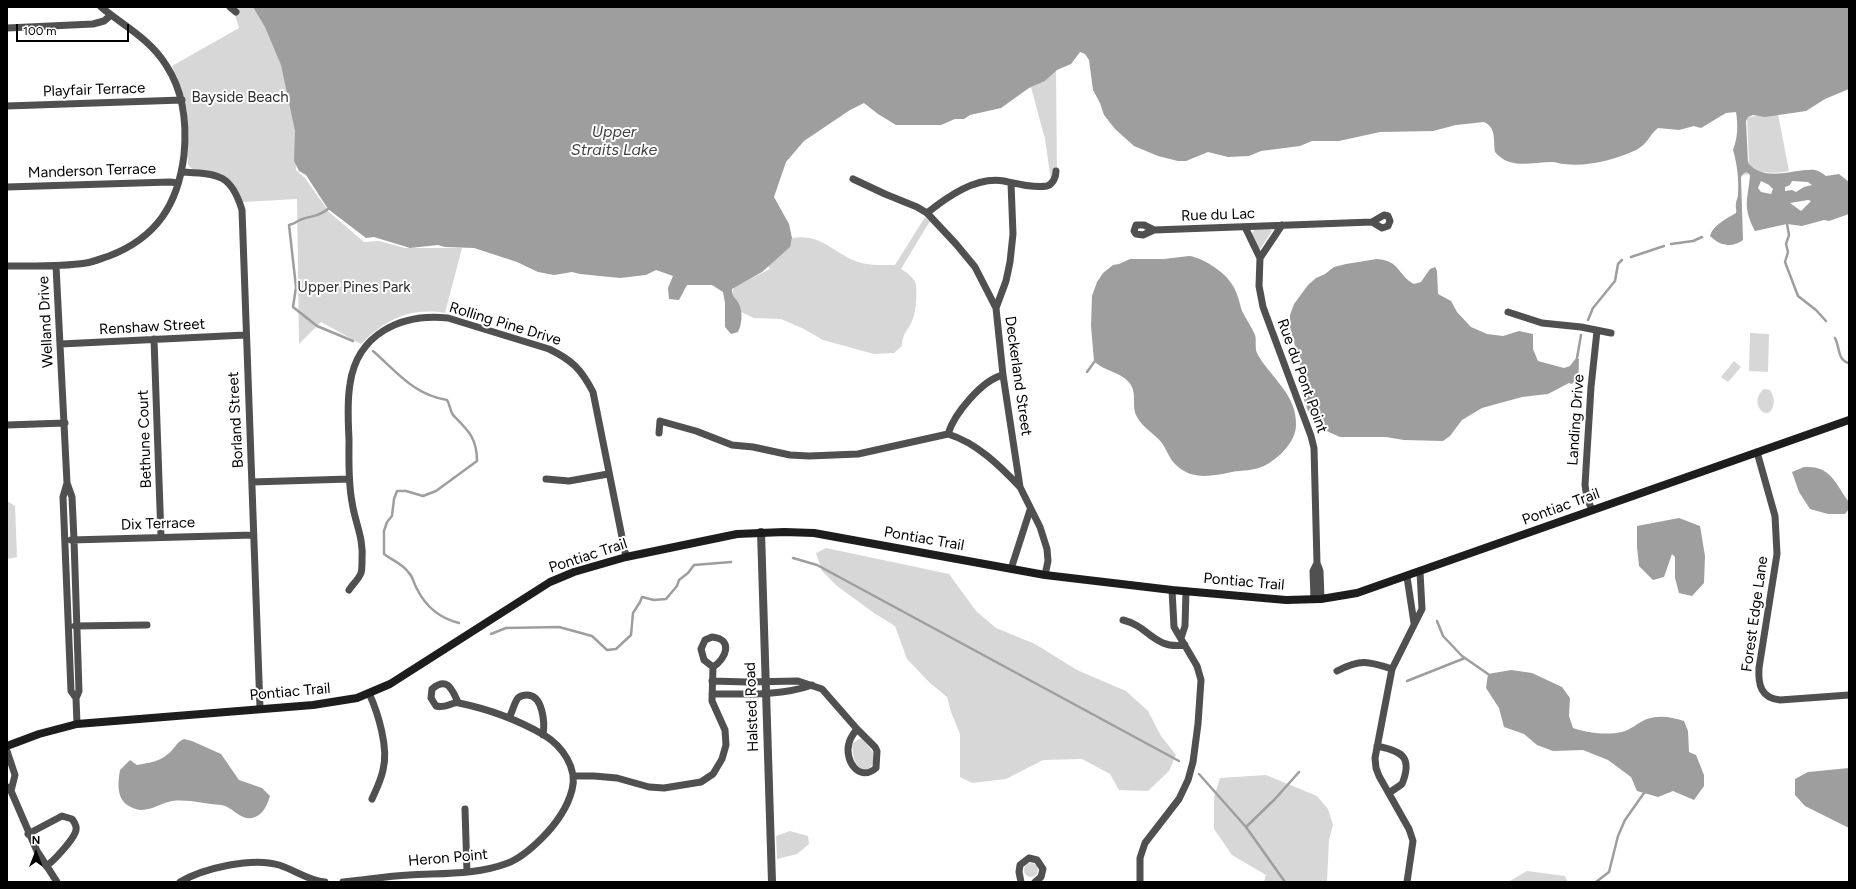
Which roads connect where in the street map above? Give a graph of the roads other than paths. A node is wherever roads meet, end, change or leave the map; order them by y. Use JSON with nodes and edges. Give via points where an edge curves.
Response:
{"nodes":[{"id":1,"x":101,"y":7,"type":"edge"},
{"id":2,"x":111,"y":15,"type":"junction"},
{"id":3,"x":7,"y":28,"type":"edge"},
{"id":4,"x":182,"y":100,"type":"junction"},
{"id":5,"x":7,"y":106,"type":"edge"},
{"id":6,"x":1056,"y":171,"type":"dead end"},
{"id":7,"x":182,"y":172,"type":"junction"},
{"id":8,"x":853,"y":179,"type":"dead end"},
{"id":9,"x":178,"y":183,"type":"junction"},
{"id":10,"x":1011,"y":183,"type":"junction"},
{"id":11,"x":7,"y":187,"type":"edge"},
{"id":12,"x":927,"y":213,"type":"junction"},
{"id":13,"x":1372,"y":222,"type":"dead end"},
{"id":14,"x":1282,"y":225,"type":"junction"},
{"id":15,"x":1245,"y":227,"type":"junction"},
{"id":16,"x":1154,"y":230,"type":"dead end"},
{"id":17,"x":1260,"y":258,"type":"junction"},
{"id":18,"x":7,"y":266,"type":"edge"},
{"id":19,"x":56,"y":266,"type":"junction"},
{"id":20,"x":996,"y":308,"type":"junction"},
{"id":21,"x":1508,"y":312,"type":"dead end"},
{"id":22,"x":1597,"y":331,"type":"junction"},
{"id":23,"x":1610,"y":333,"type":"dead end"},
{"id":24,"x":245,"y":335,"type":"junction"},
{"id":25,"x":154,"y":340,"type":"junction"},
{"id":26,"x":61,"y":344,"type":"junction"},
{"id":27,"x":1003,"y":375,"type":"junction"},
{"id":28,"x":1849,"y":420,"type":"edge"},
{"id":29,"x":65,"y":423,"type":"junction"},
{"id":30,"x":7,"y":425,"type":"edge"},
{"id":31,"x":659,"y":433,"type":"dead end"},
{"id":32,"x":948,"y":434,"type":"junction"},
{"id":33,"x":1757,"y":452,"type":"junction"},
{"id":34,"x":608,"y":474,"type":"junction"},
{"id":35,"x":349,"y":479,"type":"junction"},
{"id":36,"x":546,"y":479,"type":"dead end"},
{"id":37,"x":252,"y":482,"type":"junction"},
{"id":38,"x":67,"y":483,"type":"junction"},
{"id":39,"x":1020,"y":487,"type":"junction"},
{"id":40,"x":1030,"y":510,"type":"junction"},
{"id":41,"x":1592,"y":510,"type":"junction"},
{"id":42,"x":761,"y":532,"type":"junction"},
{"id":43,"x":253,"y":535,"type":"junction"},
{"id":44,"x":161,"y":537,"type":"junction"},
{"id":45,"x":64,"y":540,"type":"junction"},
{"id":46,"x":74,"y":540,"type":"junction"},
{"id":47,"x":626,"y":557,"type":"junction"},
{"id":48,"x":1012,"y":569,"type":"junction"},
{"id":49,"x":1420,"y":572,"type":"junction"},
{"id":50,"x":1045,"y":575,"type":"junction"},
{"id":51,"x":1407,"y":577,"type":"junction"},
{"id":52,"x":349,"y":590,"type":"dead end"},
{"id":53,"x":1172,"y":590,"type":"junction"},
{"id":54,"x":1186,"y":591,"type":"junction"},
{"id":55,"x":1317,"y":599,"type":"junction"},
{"id":56,"x":1123,"y":620,"type":"dead end"},
{"id":57,"x":1414,"y":623,"type":"junction"},
{"id":58,"x":147,"y":625,"type":"dead end"},
{"id":59,"x":69,"y":626,"type":"junction"},
{"id":60,"x":78,"y":626,"type":"junction"},
{"id":61,"x":1181,"y":638,"type":"junction"},
{"id":62,"x":1185,"y":645,"type":"junction"},
{"id":63,"x":713,"y":667,"type":"dead end"},
{"id":64,"x":1392,"y":669,"type":"junction"},
{"id":65,"x":1337,"y":671,"type":"dead end"},
{"id":66,"x":712,"y":681,"type":"junction"},
{"id":67,"x":765,"y":681,"type":"junction"},
{"id":68,"x":812,"y":685,"type":"junction"},
{"id":69,"x":369,"y":693,"type":"junction"},
{"id":70,"x":712,"y":694,"type":"junction"},
{"id":71,"x":765,"y":694,"type":"junction"},
{"id":72,"x":1849,"y":695,"type":"edge"},
{"id":73,"x":76,"y":698,"type":"junction"},
{"id":74,"x":458,"y":702,"type":"dead end"},
{"id":75,"x":260,"y":708,"type":"junction"},
{"id":76,"x":509,"y":718,"type":"junction"},
{"id":77,"x":77,"y":724,"type":"junction"},
{"id":78,"x":857,"y":729,"type":"junction"},
{"id":79,"x":543,"y":735,"type":"junction"},
{"id":80,"x":7,"y":746,"type":"edge"},
{"id":81,"x":1377,"y":746,"type":"junction"},
{"id":82,"x":7,"y":751,"type":"edge"},
{"id":83,"x":574,"y":776,"type":"junction"},
{"id":84,"x":9,"y":789,"type":"edge"},
{"id":85,"x":1389,"y":793,"type":"junction"},
{"id":86,"x":372,"y":799,"type":"dead end"},
{"id":87,"x":465,"y":809,"type":"dead end"},
{"id":88,"x":28,"y":834,"type":"junction"},
{"id":89,"x":46,"y":866,"type":"junction"},
{"id":90,"x":467,"y":872,"type":"junction"},
{"id":91,"x":57,"y":882,"type":"edge"},
{"id":92,"x":180,"y":882,"type":"edge"},
{"id":93,"x":325,"y":882,"type":"edge"},
{"id":94,"x":343,"y":882,"type":"edge"},
{"id":95,"x":772,"y":882,"type":"edge"},
{"id":96,"x":1021,"y":882,"type":"edge"},
{"id":97,"x":1035,"y":882,"type":"edge"},
{"id":98,"x":1140,"y":882,"type":"edge"},
{"id":99,"x":1407,"y":882,"type":"edge"}],
"edges":[{"from":1,"to":2,"type":"street","name":"Welland Drive"},
{"from":2,"to":3,"type":"street","via":[[104,21],[93,24]]},
{"from":2,"to":4,"type":"street","name":"Welland Drive","via":[[152,47],[166,65]]},
{"from":4,"to":5,"type":"street","name":"Playfair Terrace"},
{"from":4,"to":7,"type":"street","name":"Welland Drive","via":[[185,144]]},
{"from":6,"to":10,"type":"street","via":[[1054,179],[1047,186]]},
{"from":7,"to":9,"type":"street","name":"Welland Drive"},
{"from":7,"to":24,"type":"street","name":"Borland Street","via":[[222,178],[230,184],[238,198],[243,224]]},
{"from":8,"to":12,"type":"street"},
{"from":9,"to":11,"type":"street","name":"Manderson Terrace"},
{"from":9,"to":19,"type":"street","name":"Welland Drive","via":[[163,218],[150,233],[119,252],[87,263]]},
{"from":10,"to":12,"type":"street","via":[[992,181],[974,185],[946,198]]},
{"from":10,"to":20,"type":"street","name":"Deckerland Street","via":[[1013,234],[1010,262]]},
{"from":12,"to":20,"type":"street","via":[[975,267]]},
{"from":13,"to":14,"type":"street","name":"Rue du Lac"},
{"from":14,"to":15,"type":"street","name":"Rue du Lac"},
{"from":14,"to":17,"type":"street"},
{"from":15,"to":16,"type":"street","name":"Rue du Lac"},
{"from":15,"to":17,"type":"street","name":"Rue du Pont Point"},
{"from":17,"to":55,"type":"street","name":"Rue du Pont Point","via":[[1259,286],[1263,307],[1314,448],[1317,563],[1320,571]]},
{"from":18,"to":19,"type":"street"},
{"from":19,"to":26,"type":"street","name":"Welland Drive"},
{"from":20,"to":27,"type":"street","name":"Deckerland Street"},
{"from":21,"to":22,"type":"street","via":[[1530,320]]},
{"from":22,"to":23,"type":"street"},
{"from":22,"to":41,"type":"street","name":"Landing Drive","via":[[1585,485]]},
{"from":24,"to":25,"type":"street","name":"Renshaw Street"},
{"from":24,"to":37,"type":"street","name":"Borland Street"},
{"from":25,"to":26,"type":"street","name":"Renshaw Street"},
{"from":25,"to":44,"type":"street","name":"Bethune Court"},
{"from":26,"to":29,"type":"street","name":"Welland Drive"},
{"from":27,"to":32,"type":"street","via":[[990,381],[974,395],[956,416]]},
{"from":27,"to":39,"type":"street","name":"Deckerland Street"},
{"from":28,"to":33,"type":"main road","name":"Pontiac Trail"},
{"from":29,"to":30,"type":"street"},
{"from":29,"to":38,"type":"street","name":"Welland Drive"},
{"from":31,"to":32,"type":"street","via":[[660,421],[732,445],[809,456],[866,453]]},
{"from":32,"to":39,"type":"street","via":[[983,453]]},
{"from":33,"to":41,"type":"main road","name":"Pontiac Trail"},
{"from":33,"to":72,"type":"street","name":"Forest Edge Lane","via":[[1775,516],[1777,554],[1758,681],[1763,693],[1771,699]]},
{"from":34,"to":35,"type":"street","name":"Rolling Pine Drive","via":[[593,392],[576,365],[549,349],[448,318],[432,316],[402,321],[386,329],[369,341],[360,353],[350,383],[348,405]]},
{"from":34,"to":36,"type":"street","via":[[569,481]]},
{"from":34,"to":47,"type":"street","name":"Rolling Pine Drive"},
{"from":35,"to":37,"type":"street"},
{"from":35,"to":52,"type":"street","name":"Rolling Pine Drive","via":[[363,553],[361,573]]},
{"from":37,"to":43,"type":"street","name":"Borland Street"},
{"from":38,"to":45,"type":"street","name":"Welland Drive","via":[[63,497]]},
{"from":38,"to":46,"type":"street","name":"Welland Drive","via":[[72,497]]},
{"from":39,"to":40,"type":"street","name":"Deckerland Street"},
{"from":40,"to":48,"type":"street"},
{"from":40,"to":50,"type":"street","name":"Deckerland Street","via":[[1040,527],[1047,549]]},
{"from":41,"to":49,"type":"main road","name":"Pontiac Trail"},
{"from":42,"to":47,"type":"main road","name":"Pontiac Trail","via":[[737,534]]},
{"from":42,"to":48,"type":"main road","name":"Pontiac Trail","via":[[814,534]]},
{"from":42,"to":67,"type":"street","name":"Halsted Road"},
{"from":43,"to":44,"type":"street","name":"Dix Terrace"},
{"from":43,"to":75,"type":"street","name":"Borland Street"},
{"from":44,"to":46,"type":"street","name":"Dix Terrace"},
{"from":45,"to":46,"type":"street","name":"Dix Terrace"},
{"from":45,"to":59,"type":"street","name":"Welland Drive"},
{"from":46,"to":60,"type":"street","name":"Welland Drive"},
{"from":47,"to":69,"type":"main road","name":"Pontiac Trail","via":[[550,582],[390,684]]},
{"from":48,"to":50,"type":"main road","name":"Pontiac Trail"},
{"from":49,"to":51,"type":"main road","name":"Pontiac Trail"},
{"from":49,"to":57,"type":"street","via":[[1422,609]]},
{"from":50,"to":53,"type":"main road","name":"Pontiac Trail"},
{"from":51,"to":55,"type":"main road","name":"Pontiac Trail","via":[[1357,594]]},
{"from":51,"to":57,"type":"street"},
{"from":53,"to":54,"type":"main road","name":"Pontiac Trail"},
{"from":53,"to":61,"type":"street","via":[[1174,627]]},
{"from":54,"to":55,"type":"main road","name":"Pontiac Trail","via":[[1286,600]]},
{"from":54,"to":61,"type":"street","via":[[1185,626]]},
{"from":56,"to":62,"type":"street","via":[[1140,626],[1163,643]]},
{"from":57,"to":64,"type":"street"},
{"from":58,"to":60,"type":"street"},
{"from":59,"to":60,"type":"street"},
{"from":59,"to":73,"type":"street","name":"Welland Drive","via":[[71,692]]},
{"from":60,"to":73,"type":"street","name":"Welland Drive","via":[[79,691]]},
{"from":61,"to":62,"type":"street"},
{"from":62,"to":98,"type":"street","via":[[1197,666],[1201,680],[1201,701],[1193,762],[1179,800],[1145,843],[1140,858]]},
{"from":63,"to":66,"type":"street"},
{"from":64,"to":65,"type":"street","via":[[1359,661]]},
{"from":64,"to":81,"type":"street"},
{"from":66,"to":67,"type":"street"},
{"from":66,"to":70,"type":"street"},
{"from":67,"to":68,"type":"street","via":[[798,681]]},
{"from":67,"to":71,"type":"street","name":"Halsted Road"},
{"from":68,"to":71,"type":"street"},
{"from":68,"to":78,"type":"street","via":[[822,689]]},
{"from":69,"to":75,"type":"main road","name":"Pontiac Trail","via":[[339,702]]},
{"from":69,"to":86,"type":"street","via":[[379,717],[384,768]]},
{"from":70,"to":71,"type":"street"},
{"from":70,"to":83,"type":"street","via":[[714,707],[725,730],[726,745],[722,759],[713,774],[701,782],[649,787],[617,778]]},
{"from":71,"to":95,"type":"street","name":"Halsted Road"},
{"from":73,"to":77,"type":"street","name":"Welland Drive"},
{"from":74,"to":76,"type":"street"},
{"from":75,"to":77,"type":"main road","name":"Pontiac Trail"},
{"from":76,"to":79,"type":"street"},
{"from":76,"to":79,"type":"street","via":[[517,698],[534,697],[543,717]]},
{"from":77,"to":80,"type":"main road","name":"Pontiac Trail"},
{"from":78,"to":78,"type":"street","via":[[849,744],[850,760],[856,771],[867,773],[876,768],[877,752]]},
{"from":79,"to":83,"type":"street","via":[[555,742],[565,754]]},
{"from":81,"to":85,"type":"street","via":[[1376,768]]},
{"from":81,"to":85,"type":"street","via":[[1404,756],[1406,767],[1402,784]]},
{"from":82,"to":84,"type":"street","via":[[15,775]]},
{"from":83,"to":90,"type":"street","name":"Heron Point","via":[[573,788],[562,813],[550,830],[530,850],[509,863]]},
{"from":84,"to":88,"type":"street"},
{"from":85,"to":99,"type":"street","via":[[1413,841]]},
{"from":87,"to":90,"type":"street"},
{"from":88,"to":89,"type":"street"},
{"from":88,"to":89,"type":"street","via":[[62,816],[72,818],[76,825],[71,839]]},
{"from":89,"to":91,"type":"street"},
{"from":90,"to":94,"type":"street","name":"Heron Point","via":[[403,875]]},
{"from":92,"to":93,"type":"street","via":[[210,870],[258,863],[277,865]]},
{"from":96,"to":97,"type":"street","via":[[1020,865],[1029,858],[1040,862],[1043,869],[1042,877]]}]}
